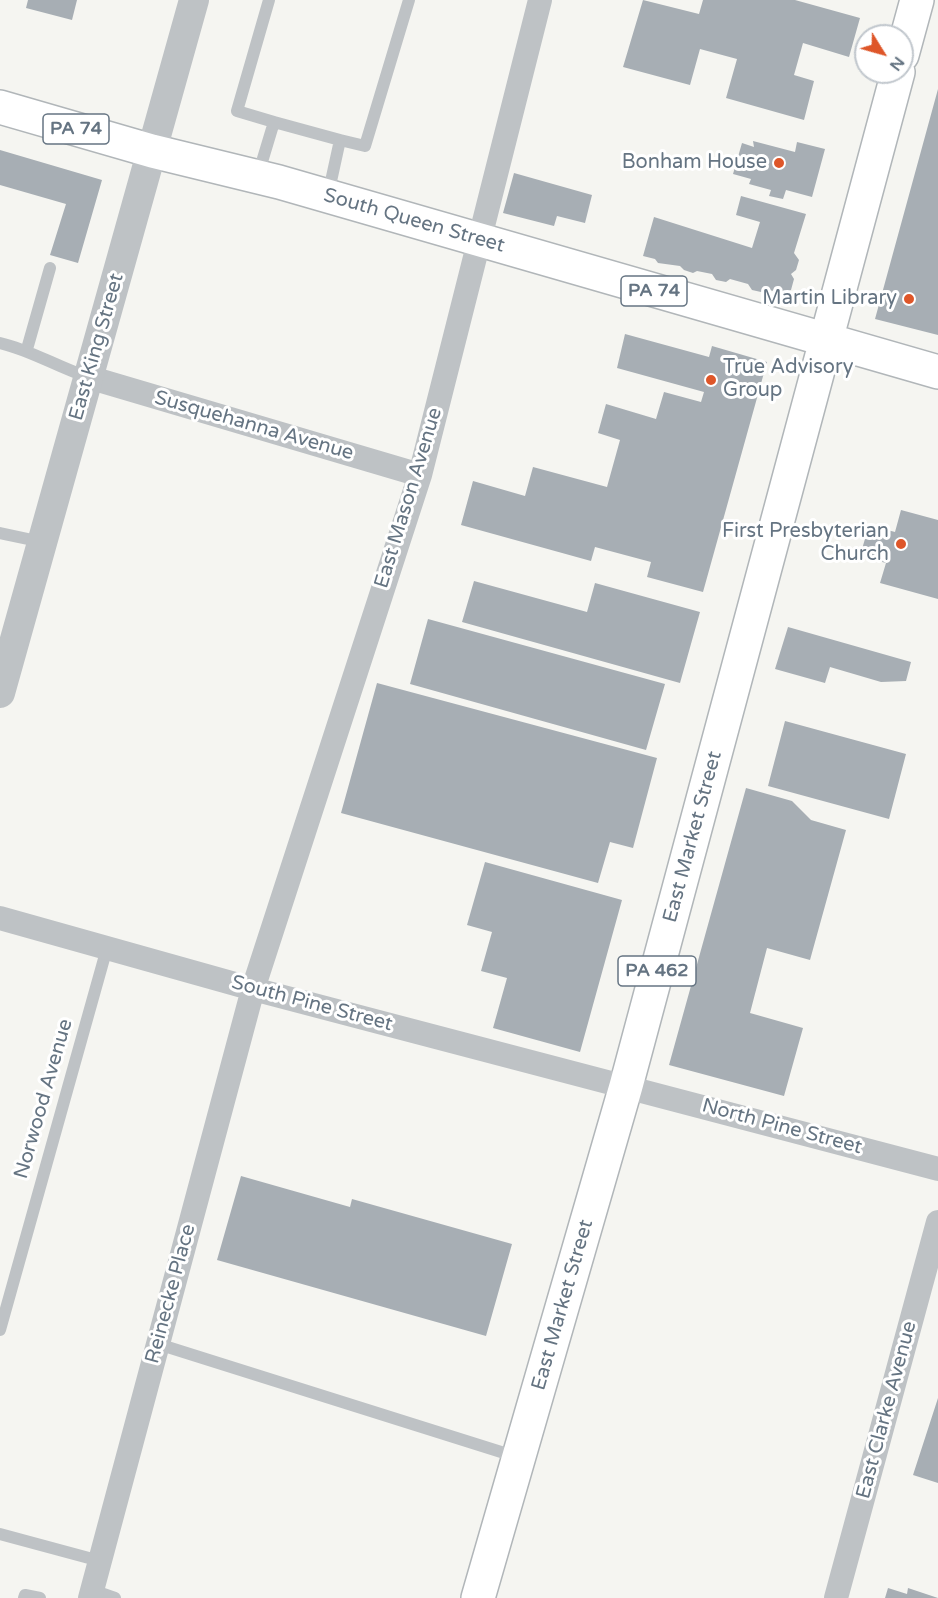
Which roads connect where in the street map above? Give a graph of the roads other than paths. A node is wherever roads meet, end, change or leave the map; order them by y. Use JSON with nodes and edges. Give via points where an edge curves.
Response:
{"nodes":[{"id":1,"x":194,"y":0,"type":"edge"},
{"id":2,"x":269,"y":0,"type":"edge"},
{"id":3,"x":409,"y":0,"type":"edge"},
{"id":4,"x":540,"y":0,"type":"edge"},
{"id":5,"x":917,"y":0,"type":"edge"},
{"id":6,"x":911,"y":24,"type":"edge"},
{"id":7,"x":895,"y":84,"type":"edge"},
{"id":8,"x":0,"y":107,"type":"edge"},
{"id":9,"x":274,"y":122,"type":"junction"},
{"id":10,"x":340,"y":140,"type":"junction"},
{"id":11,"x":152,"y":151,"type":"junction"},
{"id":12,"x":257,"y":177,"type":"junction"},
{"id":13,"x":328,"y":196,"type":"junction"},
{"id":14,"x":481,"y":240,"type":"junction"},
{"id":15,"x":50,"y":268,"type":"dead end"},
{"id":16,"x":827,"y":342,"type":"junction"},
{"id":17,"x":0,"y":343,"type":"edge"},
{"id":18,"x":27,"y":349,"type":"junction"},
{"id":19,"x":938,"y":372,"type":"edge"},
{"id":20,"x":88,"y":377,"type":"junction"},
{"id":21,"x":420,"y":475,"type":"junction"},
{"id":22,"x":0,"y":533,"type":"edge"},
{"id":23,"x":42,"y":542,"type":"junction"},
{"id":24,"x":0,"y":693,"type":"edge"},
{"id":25,"x":0,"y":918,"type":"edge"},
{"id":26,"x":107,"y":948,"type":"junction"},
{"id":27,"x":253,"y":989,"type":"junction"},
{"id":28,"x":626,"y":1086,"type":"junction"},
{"id":29,"x":938,"y":1169,"type":"edge"},
{"id":30,"x":938,"y":1222,"type":"edge"},
{"id":31,"x":0,"y":1330,"type":"edge"},
{"id":32,"x":158,"y":1344,"type":"junction"},
{"id":33,"x":519,"y":1458,"type":"junction"},
{"id":34,"x":0,"y":1534,"type":"edge"},
{"id":35,"x":100,"y":1561,"type":"junction"},
{"id":36,"x":91,"y":1594,"type":"edge"},
{"id":37,"x":24,"y":1598,"type":"edge"},
{"id":38,"x":40,"y":1598,"type":"edge"},
{"id":39,"x":115,"y":1598,"type":"edge"},
{"id":40,"x":478,"y":1598,"type":"edge"},
{"id":41,"x":836,"y":1598,"type":"edge"}],
"edges":[{"from":1,"to":11,"type":"street","name":"East King Street"},
{"from":2,"to":9,"type":"lane","via":[[237,111]]},
{"from":3,"to":10,"type":"lane","via":[[366,146]]},
{"from":4,"to":14,"type":"street","name":"East Mason Avenue"},
{"from":5,"to":6,"type":"main road"},
{"from":7,"to":16,"type":"main road","name":"East Market Street"},
{"from":8,"to":11,"type":"main road","name":"South Queen Street","number":"PA 74"},
{"from":9,"to":10,"type":"lane"},
{"from":9,"to":12,"type":"lane"},
{"from":10,"to":13,"type":"lane"},
{"from":11,"to":12,"type":"main road","name":"South Queen Street","number":"PA 74"},
{"from":11,"to":20,"type":"street","name":"East King Street"},
{"from":12,"to":13,"type":"main road","name":"South Queen Street","number":"PA 74"},
{"from":13,"to":14,"type":"main road","name":"South Queen Street","number":"PA 74"},
{"from":14,"to":16,"type":"main road","name":"South Queen Street","number":"PA 74"},
{"from":14,"to":21,"type":"street","name":"East Mason Avenue"},
{"from":15,"to":18,"type":"lane"},
{"from":16,"to":19,"type":"main road","number":"PA 74"},
{"from":16,"to":28,"type":"main road","name":"East Market Street","number":"PA 462"},
{"from":17,"to":18,"type":"lane"},
{"from":18,"to":20,"type":"lane","via":[[59,367]]},
{"from":20,"to":21,"type":"street","name":"Susquehanna Avenue"},
{"from":20,"to":23,"type":"street","name":"East King Street"},
{"from":21,"to":27,"type":"street","name":"East Mason Avenue"},
{"from":22,"to":23,"type":"lane"},
{"from":23,"to":24,"type":"street","name":"East King Street"},
{"from":25,"to":26,"type":"street","name":"South Pine Street"},
{"from":26,"to":27,"type":"street","name":"South Pine Street"},
{"from":26,"to":31,"type":"lane","name":"Norwood Avenue"},
{"from":27,"to":28,"type":"street","name":"South Pine Street"},
{"from":27,"to":32,"type":"street","name":"Reinecke Place"},
{"from":28,"to":29,"type":"street","name":"North Pine Street"},
{"from":28,"to":33,"type":"main road","name":"East Market Street","number":"PA 462"},
{"from":30,"to":41,"type":"street","name":"East Clarke Avenue"},
{"from":32,"to":33,"type":"lane"},
{"from":32,"to":35,"type":"street","name":"Reinecke Place"},
{"from":33,"to":40,"type":"main road","name":"East Market Street","number":"PA 462"},
{"from":34,"to":35,"type":"lane"},
{"from":35,"to":36,"type":"street","name":"Reinecke Place"},
{"from":36,"to":39,"type":"lane"},
{"from":37,"to":38,"type":"lane"}]}
